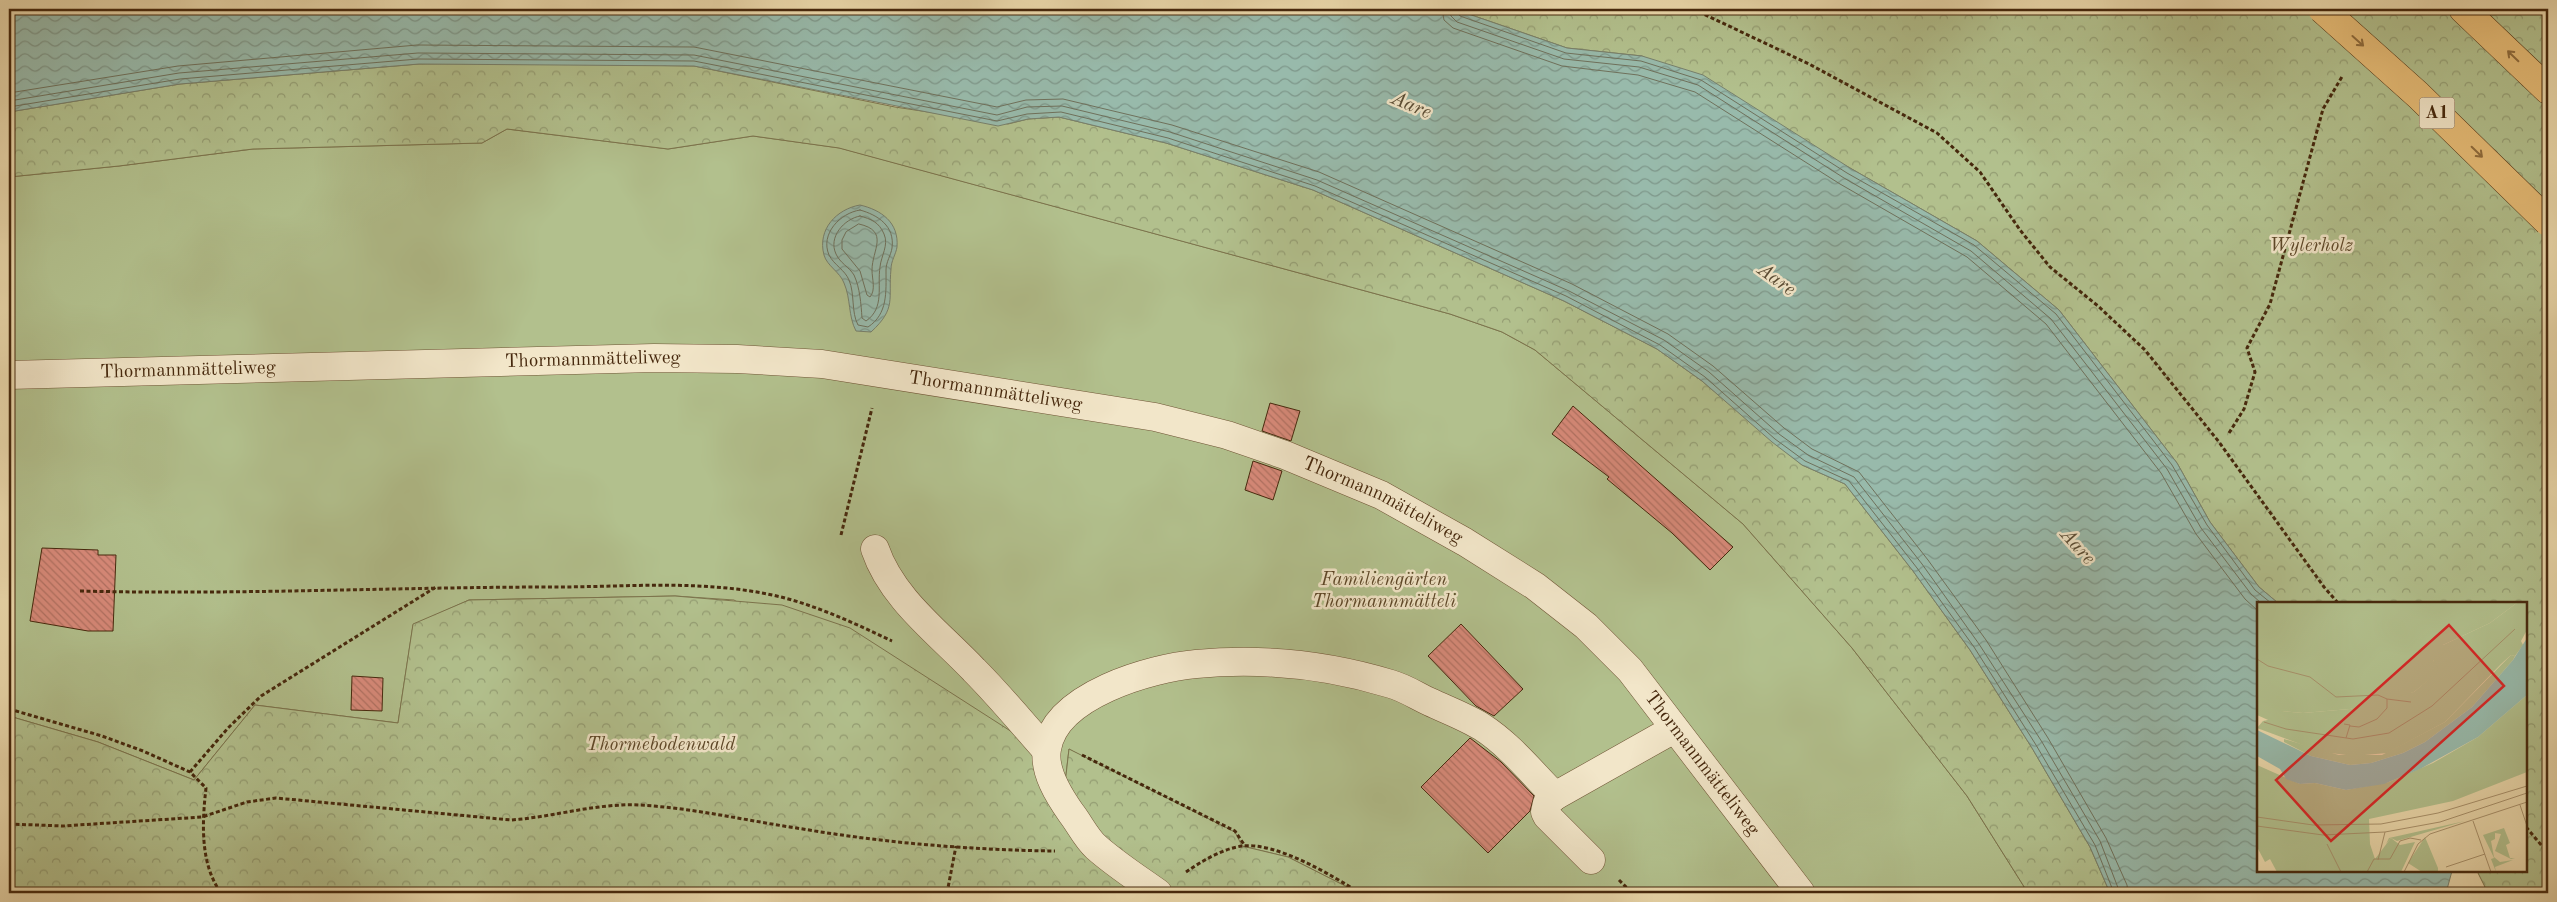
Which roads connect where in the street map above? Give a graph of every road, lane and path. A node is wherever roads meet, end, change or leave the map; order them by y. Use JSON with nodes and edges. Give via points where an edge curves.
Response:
{"nodes":[{"id":1,"x":1693,"y":9,"type":"edge"},
{"id":2,"x":2322,"y":9,"type":"edge"},
{"id":3,"x":2463,"y":9,"type":"edge"},
{"id":4,"x":2548,"y":90,"type":"edge"},
{"id":5,"x":2323,"y":109,"type":"dead end"},
{"id":6,"x":2548,"y":222,"type":"edge"},
{"id":7,"x":881,"y":373,"type":"junction"},
{"id":8,"x":9,"y":375,"type":"edge"},
{"id":9,"x":2229,"y":433,"type":"dead end"},
{"id":10,"x":875,"y":550,"type":"joint"},
{"id":11,"x":437,"y":587,"type":"junction"},
{"id":12,"x":80,"y":590,"type":"dead end"},
{"id":13,"x":2337,"y":602,"type":"edge"},
{"id":14,"x":896,"y":642,"type":"dead end"},
{"id":15,"x":9,"y":709,"type":"edge"},
{"id":16,"x":1674,"y":729,"type":"junction"},
{"id":17,"x":1048,"y":744,"type":"junction"},
{"id":18,"x":190,"y":772,"type":"junction"},
{"id":19,"x":1555,"y":796,"type":"junction"},
{"id":20,"x":202,"y":817,"type":"junction"},
{"id":21,"x":9,"y":824,"type":"edge"},
{"id":22,"x":2527,"y":828,"type":"edge"},
{"id":23,"x":956,"y":846,"type":"junction"},
{"id":24,"x":1095,"y":846,"type":"junction"},
{"id":25,"x":1245,"y":846,"type":"junction"},
{"id":26,"x":2548,"y":853,"type":"edge"},
{"id":27,"x":1591,"y":860,"type":"dead end"},
{"id":28,"x":1182,"y":875,"type":"dead end"},
{"id":29,"x":221,"y":893,"type":"edge"},
{"id":30,"x":946,"y":893,"type":"edge"},
{"id":31,"x":1158,"y":893,"type":"edge"},
{"id":32,"x":1360,"y":893,"type":"edge"},
{"id":33,"x":1801,"y":893,"type":"edge"}],
"edges":[{"from":1,"to":13,"type":"path","via":[[1809,64],[1936,133],[1980,172],[2050,267],[2145,350]]},
{"from":2,"to":6,"type":"highway","number":"A1","one_way":true,"bridge":true,"via":[[2418,95]]},
{"from":4,"to":3,"type":"highway","one_way":true},
{"from":5,"to":9,"type":"path","via":[[2270,304],[2247,348],[2255,372],[2250,390],[2244,410]]},
{"from":7,"to":8,"type":"street","name":"Thormannmätteliweg","via":[[822,364],[654,358]]},
{"from":7,"to":10,"type":"path","via":[[841,537]]},
{"from":7,"to":16,"type":"street","name":"Thormannmätteliweg","via":[[1173,421],[1285,455],[1381,495],[1535,586],[1578,620],[1630,670]]},
{"from":10,"to":17,"type":"street","via":[[886,573],[910,606]]},
{"from":11,"to":12,"type":"path","via":[[239,593]]},
{"from":11,"to":14,"type":"path","via":[[679,585],[729,589],[781,597],[830,613]]},
{"from":11,"to":18,"type":"path","via":[[261,696]]},
{"from":15,"to":18,"type":"path","via":[[102,736]]},
{"from":16,"to":19,"type":"street"},
{"from":16,"to":33,"type":"street","name":"Thormannmätteliweg"},
{"from":17,"to":19,"type":"street","via":[[1066,715],[1077,705],[1120,682],[1196,664],[1284,663],[1393,684],[1481,726]]},
{"from":17,"to":24,"type":"street","via":[[1049,769],[1055,786]]},
{"from":17,"to":25,"type":"path","via":[[1235,831]]},
{"from":18,"to":20,"type":"path","via":[[206,788]]},
{"from":19,"to":27,"type":"street","via":[[1547,803],[1545,812]]},
{"from":20,"to":21,"type":"path","via":[[63,826]]},
{"from":20,"to":23,"type":"path","via":[[247,802],[276,798],[511,820],[607,806],[637,805],[681,808],[805,830]]},
{"from":20,"to":29,"type":"path","via":[[206,856],[214,884]]},
{"from":22,"to":26,"type":"path"},
{"from":23,"to":24,"type":"path","via":[[1060,851],[1087,850]]},
{"from":23,"to":30,"type":"path"},
{"from":24,"to":31,"type":"street"},
{"from":25,"to":28,"type":"path","via":[[1218,854]]},
{"from":25,"to":32,"type":"path","via":[[1288,856]]}]}
